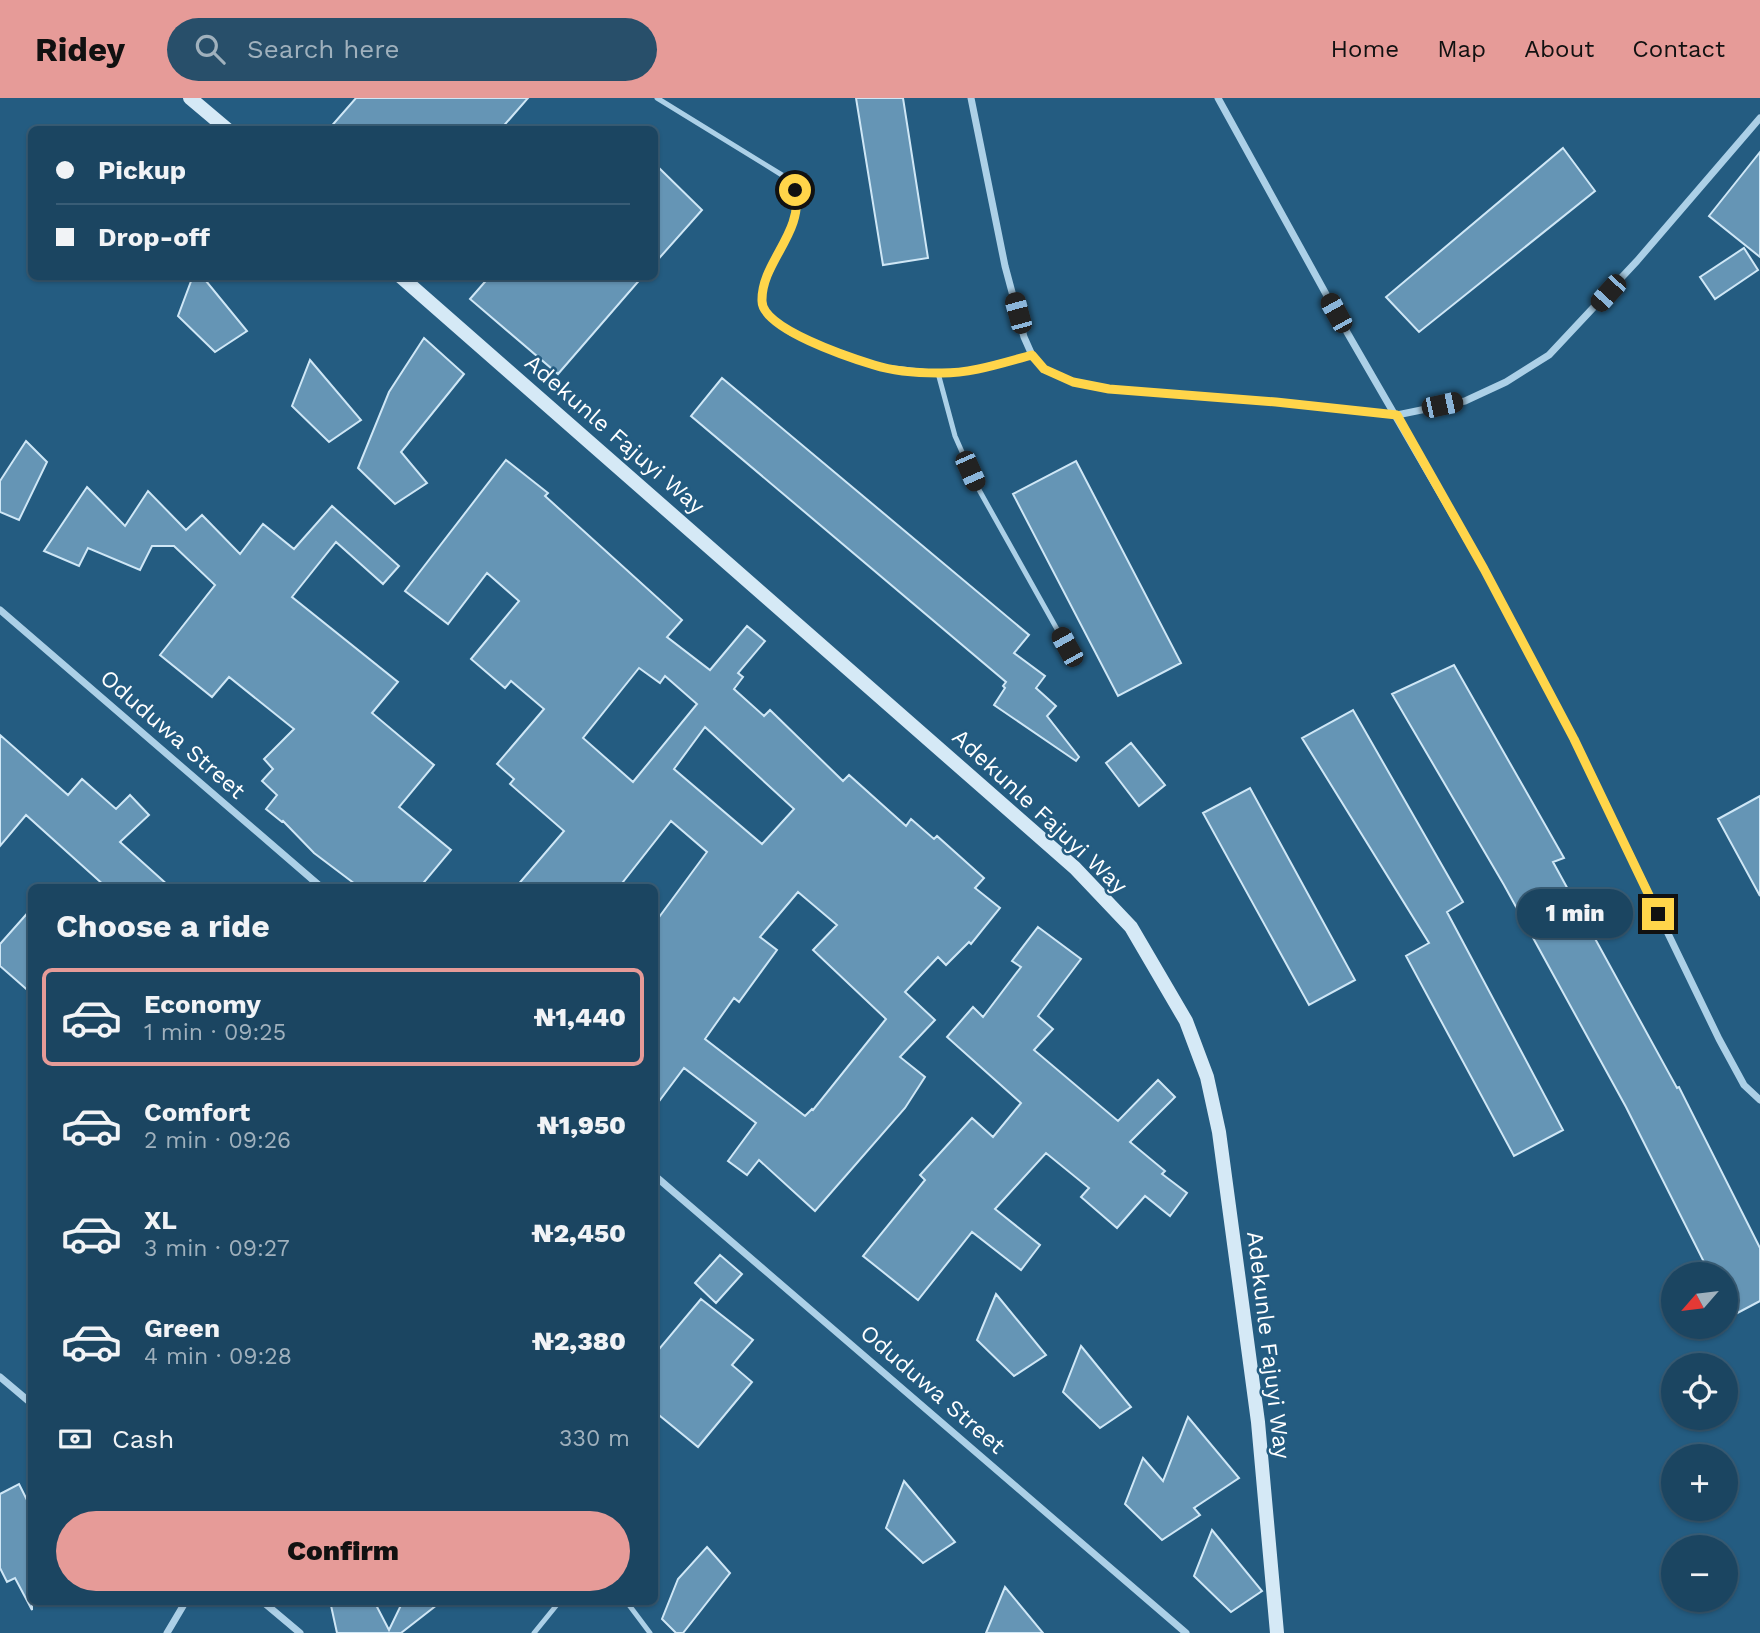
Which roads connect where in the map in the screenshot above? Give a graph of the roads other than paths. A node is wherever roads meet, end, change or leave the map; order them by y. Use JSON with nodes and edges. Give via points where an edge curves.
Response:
{"nodes":[{"id":1,"x":190,"y":98,"type":"edge"},
{"id":2,"x":657,"y":98,"type":"edge"},
{"id":3,"x":971,"y":98,"type":"edge"},
{"id":4,"x":1218,"y":98,"type":"edge"},
{"id":5,"x":1760,"y":118,"type":"edge"},
{"id":6,"x":223,"y":126,"type":"edge"},
{"id":7,"x":405,"y":280,"type":"edge"},
{"id":8,"x":1032,"y":355,"type":"junction"},
{"id":9,"x":938,"y":373,"type":"junction"},
{"id":10,"x":1397,"y":415,"type":"junction"},
{"id":11,"x":0,"y":610,"type":"edge"},
{"id":12,"x":1067,"y":647,"type":"dead end"},
{"id":13,"x":318,"y":884,"type":"edge"},
{"id":14,"x":1760,"y":1100,"type":"edge"},
{"id":15,"x":658,"y":1178,"type":"edge"},
{"id":16,"x":0,"y":1377,"type":"edge"},
{"id":17,"x":28,"y":1402,"type":"edge"},
{"id":18,"x":184,"y":1605,"type":"edge"},
{"id":19,"x":267,"y":1605,"type":"edge"},
{"id":20,"x":557,"y":1605,"type":"edge"},
{"id":21,"x":629,"y":1605,"type":"edge"},
{"id":22,"x":167,"y":1633,"type":"edge"},
{"id":23,"x":300,"y":1633,"type":"edge"},
{"id":24,"x":534,"y":1633,"type":"edge"},
{"id":25,"x":650,"y":1633,"type":"edge"},
{"id":26,"x":1186,"y":1633,"type":"edge"},
{"id":27,"x":1277,"y":1633,"type":"edge"}],
"edges":[{"from":1,"to":6,"type":"street"},
{"from":2,"to":9,"type":"lane","via":[[782,175],[795,190],[796,217],[765,283],[762,301],[772,318],[790,332],[876,366]]},
{"from":3,"to":8,"type":"street","via":[[1005,266]]},
{"from":4,"to":10,"type":"street"},
{"from":5,"to":10,"type":"street","via":[[1646,252],[1549,355],[1465,401]]},
{"from":7,"to":27,"type":"street","name":"Adekunle Fajuyi Way","via":[[1075,868],[1131,927],[1186,1021],[1219,1132],[1258,1422]]},
{"from":8,"to":9,"type":"lane","via":[[971,371]]},
{"from":8,"to":10,"type":"street","via":[[1044,369],[1073,382],[1109,389]]},
{"from":9,"to":12,"type":"lane","via":[[955,436],[978,488]]},
{"from":10,"to":14,"type":"street","via":[[1574,739],[1719,1040],[1744,1085]]},
{"from":11,"to":13,"type":"street","name":"Oduduwa Street"},
{"from":15,"to":26,"type":"street","name":"Oduduwa Street"},
{"from":16,"to":17,"type":"street"},
{"from":18,"to":22,"type":"street"},
{"from":19,"to":23,"type":"street"},
{"from":20,"to":24,"type":"lane"},
{"from":21,"to":25,"type":"lane"}]}
